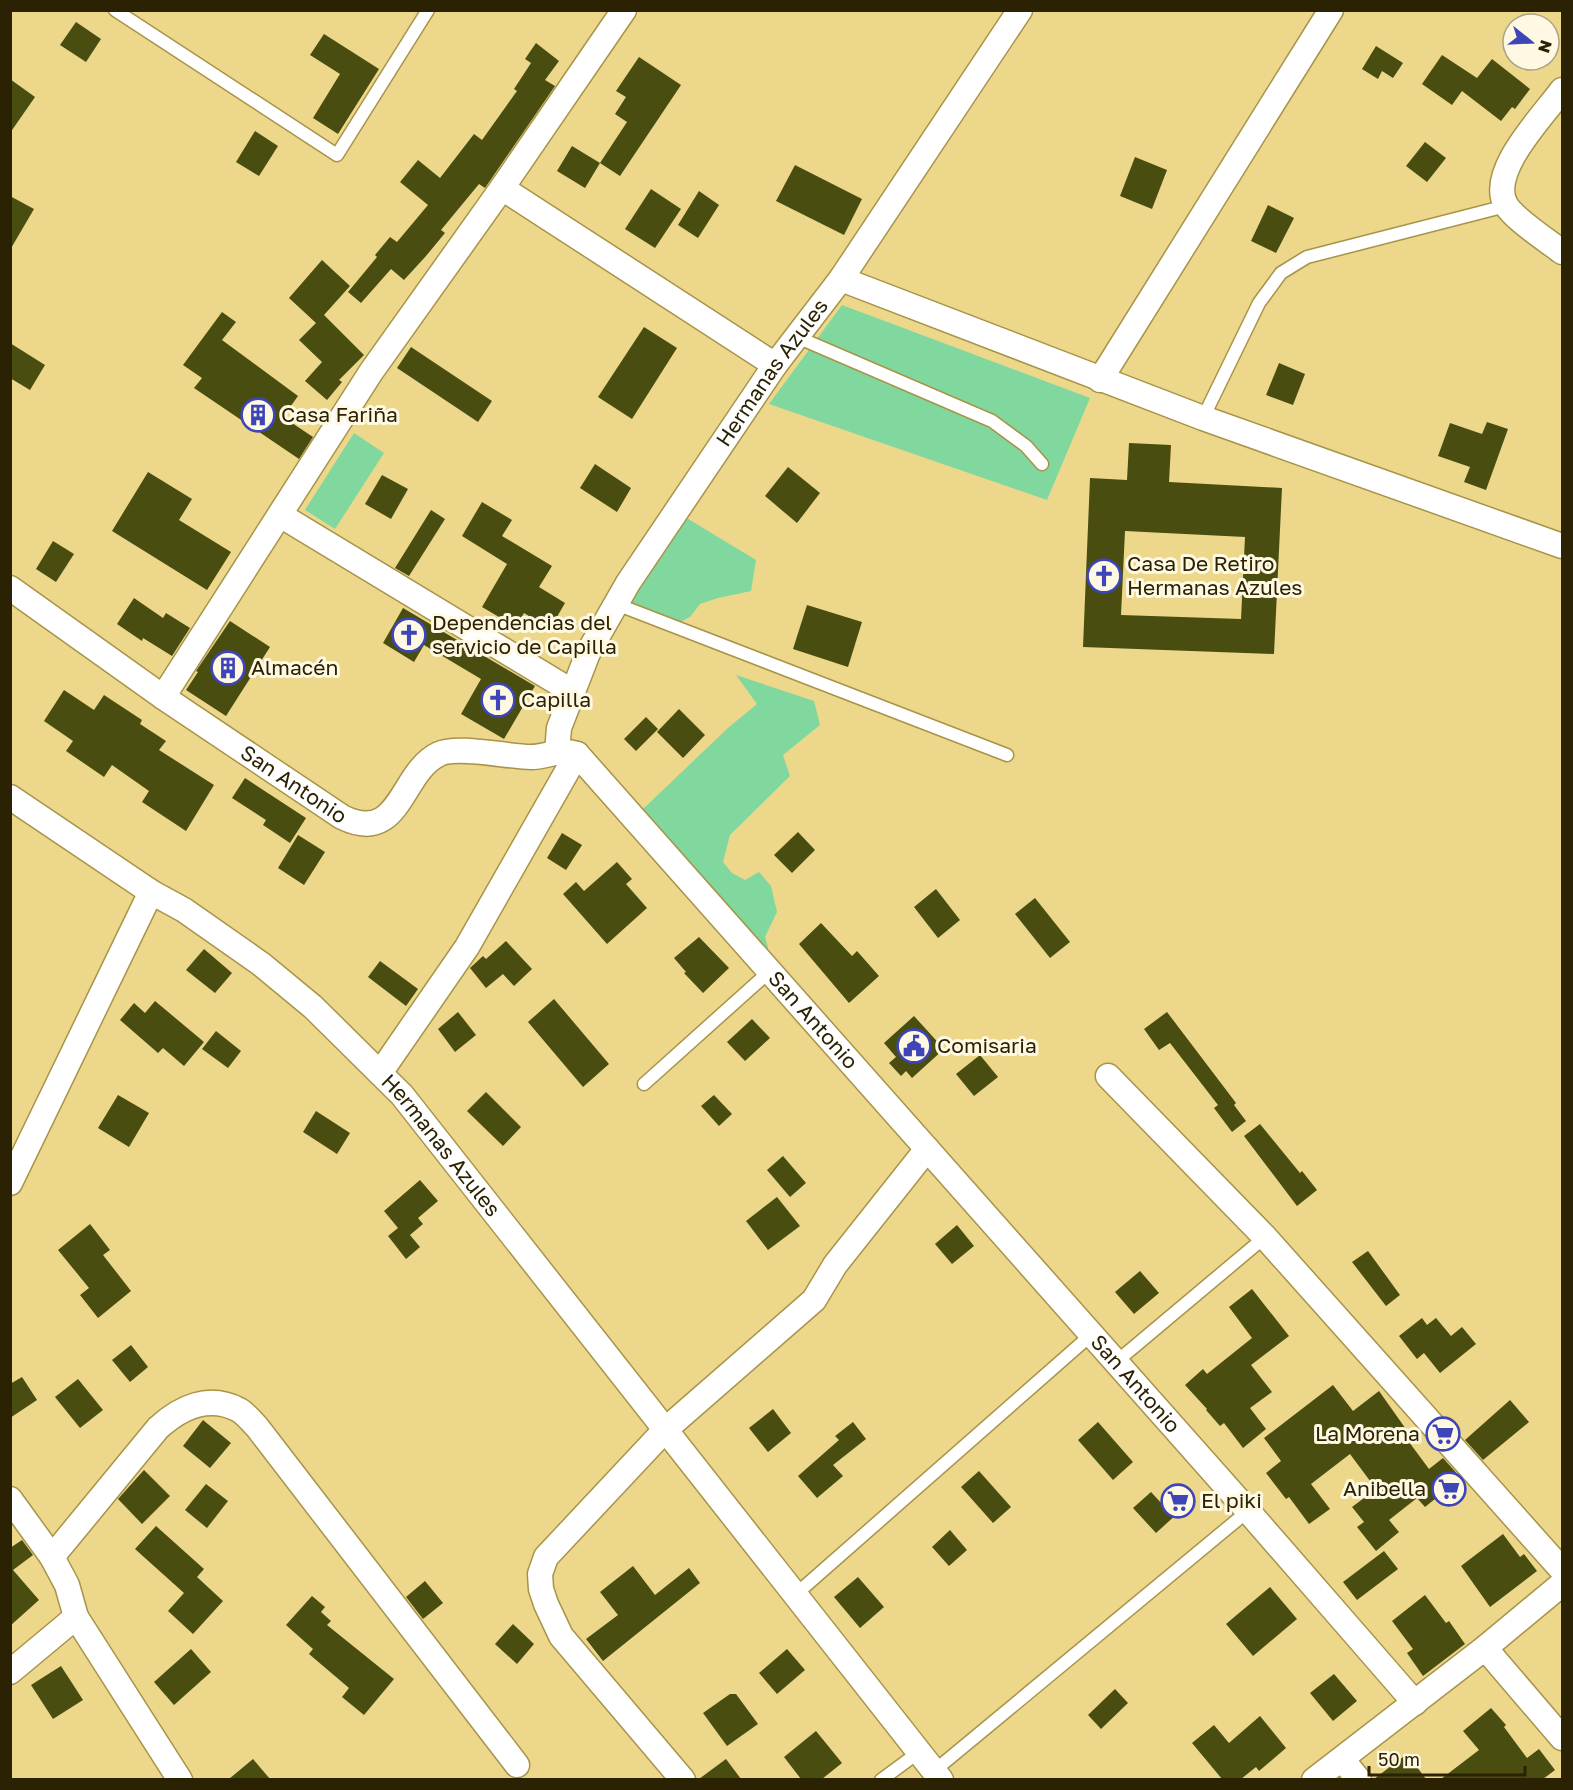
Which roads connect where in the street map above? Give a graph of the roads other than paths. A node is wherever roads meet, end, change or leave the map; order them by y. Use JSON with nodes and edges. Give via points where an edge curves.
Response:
{"nodes":[{"id":1,"x":115,"y":10,"type":"edge"},
{"id":2,"x":428,"y":10,"type":"edge"},
{"id":3,"x":624,"y":10,"type":"edge"},
{"id":4,"x":1020,"y":10,"type":"edge"},
{"id":5,"x":1331,"y":10,"type":"edge"},
{"id":6,"x":1563,"y":90,"type":"edge"},
{"id":7,"x":502,"y":189,"type":"junction"},
{"id":8,"x":1506,"y":206,"type":"junction"},
{"id":9,"x":1563,"y":252,"type":"edge"},
{"id":10,"x":841,"y":279,"type":"junction"},
{"id":11,"x":797,"y":338,"type":"junction"},
{"id":12,"x":775,"y":365,"type":"junction"},
{"id":13,"x":1100,"y":380,"type":"junction"},
{"id":14,"x":1203,"y":418,"type":"junction"},
{"id":15,"x":1042,"y":464,"type":"dead end"},
{"id":16,"x":280,"y":515,"type":"junction"},
{"id":17,"x":1563,"y":546,"type":"edge"},
{"id":18,"x":10,"y":588,"type":"edge"},
{"id":19,"x":616,"y":604,"type":"junction"},
{"id":20,"x":573,"y":692,"type":"junction"},
{"id":21,"x":163,"y":697,"type":"junction"},
{"id":22,"x":567,"y":753,"type":"junction"},
{"id":23,"x":1007,"y":755,"type":"dead end"},
{"id":24,"x":10,"y":798,"type":"edge"},
{"id":25,"x":151,"y":892,"type":"junction"},
{"id":26,"x":770,"y":971,"type":"junction"},
{"id":27,"x":380,"y":1073,"type":"junction"},
{"id":28,"x":1108,"y":1076,"type":"dead end"},
{"id":29,"x":644,"y":1084,"type":"dead end"},
{"id":30,"x":927,"y":1149,"type":"junction"},
{"id":31,"x":10,"y":1183,"type":"edge"},
{"id":32,"x":1265,"y":1237,"type":"junction"},
{"id":33,"x":1092,"y":1334,"type":"junction"},
{"id":34,"x":1116,"y":1362,"type":"junction"},
{"id":35,"x":665,"y":1430,"type":"junction"},
{"id":36,"x":10,"y":1499,"type":"edge"},
{"id":37,"x":1248,"y":1511,"type":"junction"},
{"id":38,"x":52,"y":1557,"type":"junction"},
{"id":39,"x":1563,"y":1570,"type":"edge"},
{"id":40,"x":1563,"y":1584,"type":"edge"},
{"id":41,"x":795,"y":1595,"type":"junction"},
{"id":42,"x":76,"y":1617,"type":"junction"},
{"id":43,"x":1485,"y":1648,"type":"junction"},
{"id":44,"x":10,"y":1672,"type":"edge"},
{"id":45,"x":1415,"y":1702,"type":"junction"},
{"id":46,"x":1563,"y":1738,"type":"edge"},
{"id":47,"x":919,"y":1752,"type":"junction"},
{"id":48,"x":1342,"y":1759,"type":"junction"},
{"id":49,"x":517,"y":1766,"type":"dead end"},
{"id":50,"x":938,"y":1775,"type":"edge"},
{"id":51,"x":180,"y":1779,"type":"edge"},
{"id":52,"x":683,"y":1779,"type":"edge"},
{"id":53,"x":881,"y":1779,"type":"edge"},
{"id":54,"x":1314,"y":1779,"type":"edge"},
{"id":55,"x":1359,"y":1779,"type":"edge"}],
"edges":[{"from":1,"to":2,"type":"lane","via":[[337,155]]},
{"from":3,"to":7,"type":"street"},
{"from":4,"to":10,"type":"street","name":"Hermanas Azules"},
{"from":5,"to":13,"type":"street"},
{"from":6,"to":8,"type":"street","via":[[1506,170],[1502,195]]},
{"from":7,"to":12,"type":"street"},
{"from":7,"to":16,"type":"street","via":[[371,372]]},
{"from":8,"to":9,"type":"street"},
{"from":8,"to":14,"type":"lane","via":[[1307,257],[1281,273],[1259,303]]},
{"from":10,"to":11,"type":"street","name":"Hermanas Azules"},
{"from":10,"to":13,"type":"street"},
{"from":11,"to":12,"type":"street","name":"Hermanas Azules"},
{"from":11,"to":15,"type":"lane","via":[[992,421],[1026,446]]},
{"from":12,"to":19,"type":"street","name":"Hermanas Azules"},
{"from":13,"to":14,"type":"street"},
{"from":14,"to":17,"type":"street"},
{"from":16,"to":20,"type":"street"},
{"from":16,"to":21,"type":"street"},
{"from":18,"to":21,"type":"street","name":"San Antonio"},
{"from":19,"to":20,"type":"street","name":"Hermanas Azules","via":[[588,653]]},
{"from":19,"to":23,"type":"lane"},
{"from":20,"to":22,"type":"street","name":"Hermanas Azules","via":[[559,728]]},
{"from":21,"to":22,"type":"street","name":"San Antonio","via":[[356,824],[382,820],[426,763],[439,753],[533,757]]},
{"from":22,"to":26,"type":"street","name":"San Antonio"},
{"from":22,"to":27,"type":"street","name":"Hermanas Azules","via":[[467,947]]},
{"from":24,"to":25,"type":"street"},
{"from":25,"to":27,"type":"street","via":[[261,964],[313,1007]]},
{"from":25,"to":31,"type":"street"},
{"from":26,"to":29,"type":"lane"},
{"from":26,"to":30,"type":"street","name":"San Antonio"},
{"from":27,"to":35,"type":"street","name":"Hermanas Azules","via":[[402,1095]]},
{"from":28,"to":32,"type":"street"},
{"from":30,"to":33,"type":"street","name":"San Antonio"},
{"from":30,"to":35,"type":"street","via":[[835,1265],[813,1300]]},
{"from":32,"to":34,"type":"lane"},
{"from":32,"to":39,"type":"street"},
{"from":33,"to":34,"type":"street","name":"San Antonio"},
{"from":33,"to":41,"type":"lane"},
{"from":34,"to":37,"type":"street","name":"San Antonio"},
{"from":35,"to":41,"type":"street","name":"Hermanas Azules"},
{"from":35,"to":52,"type":"street","via":[[546,1557],[540,1574],[546,1604],[561,1636]]},
{"from":36,"to":38,"type":"street"},
{"from":37,"to":45,"type":"street","name":"San Antonio"},
{"from":37,"to":50,"type":"lane"},
{"from":38,"to":42,"type":"street","via":[[67,1585]]},
{"from":38,"to":49,"type":"street","via":[[172,1415],[207,1403],[241,1411]]},
{"from":40,"to":43,"type":"street"},
{"from":41,"to":47,"type":"street","name":"Hermanas Azules"},
{"from":42,"to":44,"type":"street"},
{"from":42,"to":51,"type":"street"},
{"from":43,"to":45,"type":"street"},
{"from":43,"to":46,"type":"street"},
{"from":45,"to":48,"type":"street"},
{"from":47,"to":50,"type":"street","name":"Hermanas Azules"},
{"from":47,"to":53,"type":"lane"},
{"from":48,"to":54,"type":"street"},
{"from":48,"to":55,"type":"street"}]}
